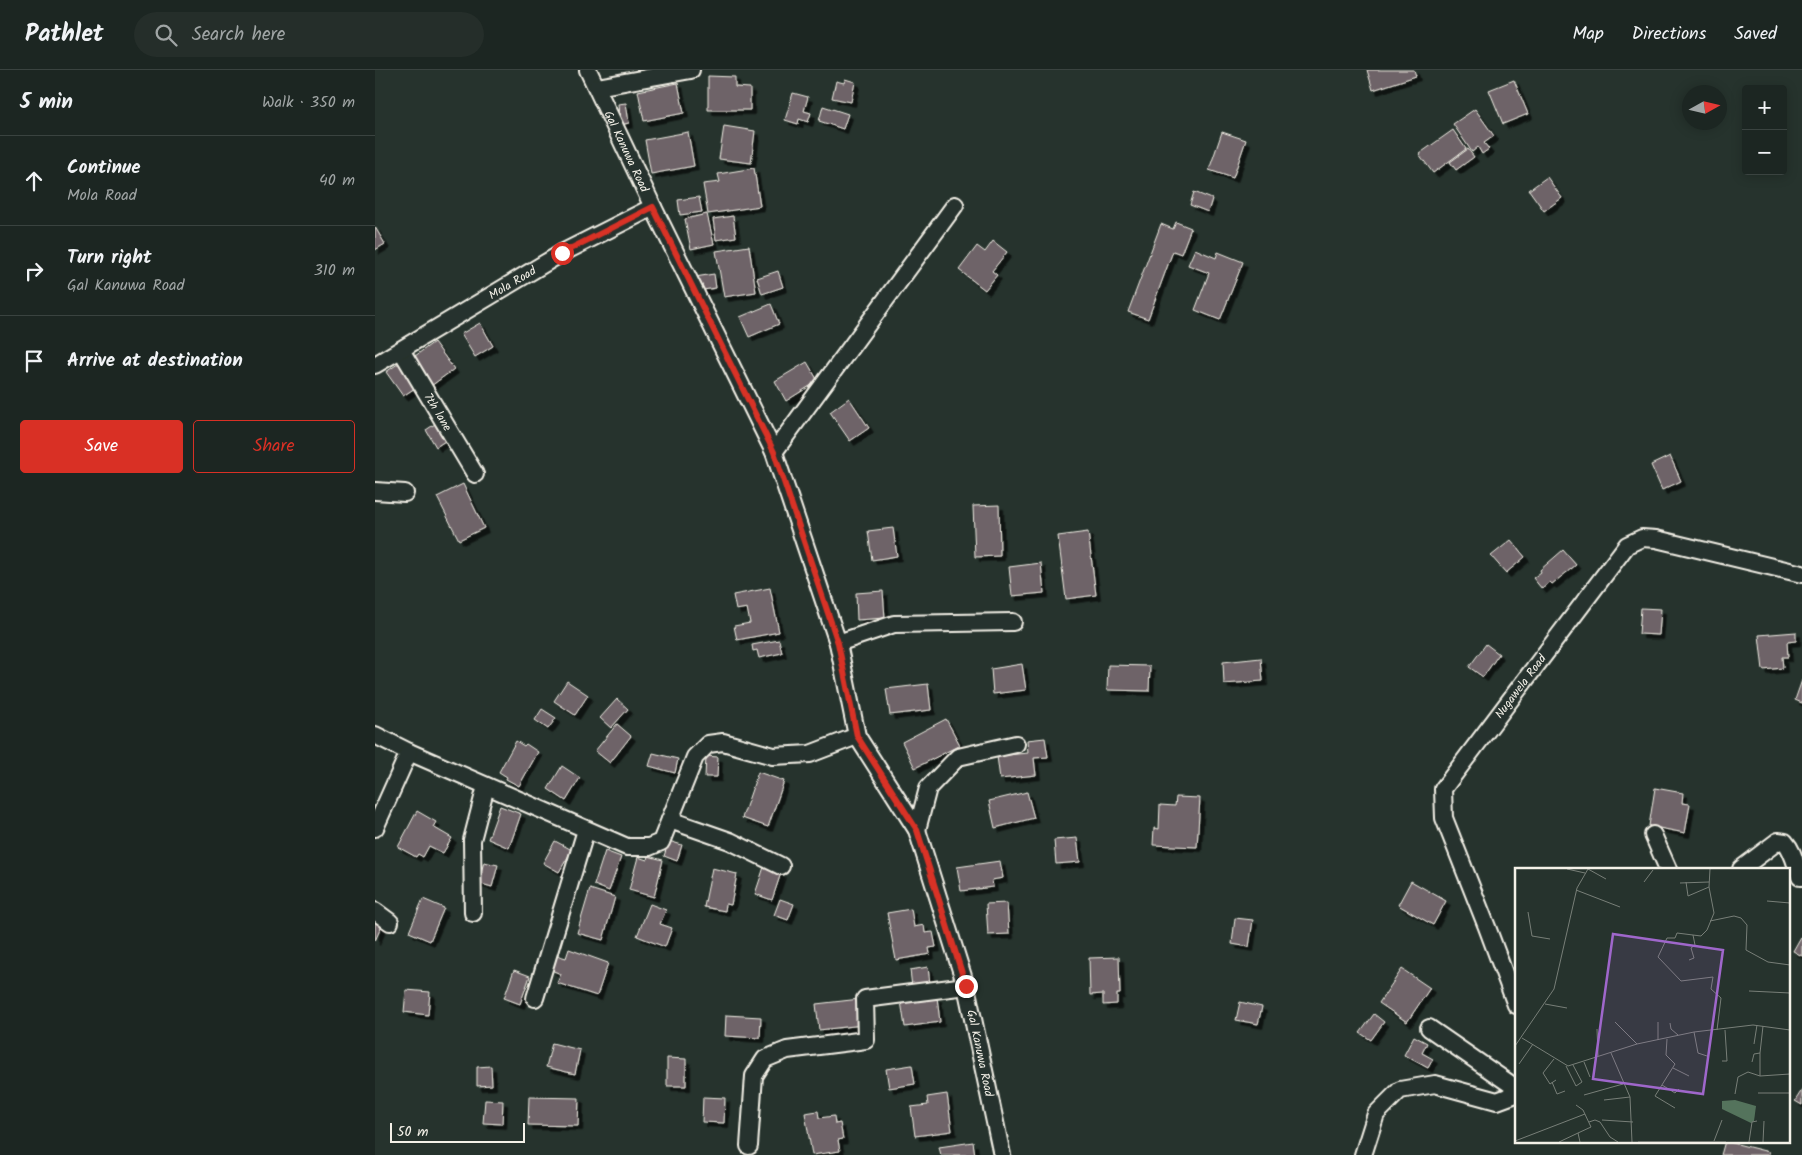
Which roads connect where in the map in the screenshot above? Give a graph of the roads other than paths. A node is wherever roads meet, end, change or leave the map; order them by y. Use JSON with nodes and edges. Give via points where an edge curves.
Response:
{"nodes":[{"id":1,"x":588,"y":70,"type":"edge"},
{"id":2,"x":691,"y":70,"type":"edge"},
{"id":3,"x":597,"y":88,"type":"junction"},
{"id":4,"x":955,"y":205,"type":"dead end"},
{"id":5,"x":653,"y":207,"type":"junction"},
{"id":6,"x":401,"y":350,"type":"junction"},
{"id":7,"x":375,"y":365,"type":"edge"},
{"id":8,"x":774,"y":452,"type":"junction"},
{"id":9,"x":475,"y":474,"type":"dead end"},
{"id":10,"x":375,"y":491,"type":"edge"},
{"id":11,"x":405,"y":493,"type":"dead end"},
{"id":12,"x":1802,"y":574,"type":"edge"},
{"id":13,"x":1013,"y":622,"type":"dead end"},
{"id":14,"x":838,"y":643,"type":"junction"},
{"id":15,"x":375,"y":735,"type":"edge"},
{"id":16,"x":857,"y":736,"type":"junction"},
{"id":17,"x":1016,"y":744,"type":"dead end"},
{"id":18,"x":409,"y":752,"type":"junction"},
{"id":19,"x":486,"y":786,"type":"junction"},
{"id":20,"x":670,"y":820,"type":"junction"},
{"id":21,"x":375,"y":828,"type":"edge"},
{"id":22,"x":587,"y":830,"type":"junction"},
{"id":23,"x":917,"y":830,"type":"junction"},
{"id":24,"x":1653,"y":835,"type":"dead end"},
{"id":25,"x":781,"y":866,"type":"dead end"},
{"id":26,"x":1668,"y":868,"type":"edge"},
{"id":27,"x":1742,"y":868,"type":"edge"},
{"id":28,"x":1802,"y":877,"type":"edge"},
{"id":29,"x":375,"y":911,"type":"edge"},
{"id":30,"x":473,"y":913,"type":"dead end"},
{"id":31,"x":390,"y":922,"type":"dead end"},
{"id":32,"x":966,"y":986,"type":"junction"},
{"id":33,"x":535,"y":998,"type":"dead end"},
{"id":34,"x":1515,"y":1002,"type":"edge"},
{"id":35,"x":1429,"y":1028,"type":"dead end"},
{"id":36,"x":1515,"y":1087,"type":"edge"},
{"id":37,"x":1515,"y":1094,"type":"edge"},
{"id":38,"x":749,"y":1146,"type":"dead end"},
{"id":39,"x":1002,"y":1155,"type":"edge"},
{"id":40,"x":1363,"y":1155,"type":"edge"}],
"edges":[{"from":1,"to":3,"type":"street","name":"Gal Kanuwa Road"},
{"from":2,"to":3,"type":"street"},
{"from":3,"to":5,"type":"street","name":"Gal Kanuwa Road"},
{"from":4,"to":8,"type":"street"},
{"from":5,"to":6,"type":"street","name":"Mola Road","via":[[562,253]]},
{"from":5,"to":8,"type":"street","name":"Gal Kanuwa Road"},
{"from":6,"to":7,"type":"street","name":"Mola Road"},
{"from":6,"to":9,"type":"street","name":"7th lane"},
{"from":8,"to":14,"type":"street","name":"Gal Kanuwa Road"},
{"from":10,"to":11,"type":"street"},
{"from":12,"to":34,"type":"street","name":"Nugawela Road","via":[[1657,539],[1642,538],[1627,545],[1443,789],[1444,818]]},
{"from":13,"to":14,"type":"street","via":[[894,624]]},
{"from":14,"to":16,"type":"street","name":"Gal Kanuwa Road"},
{"from":15,"to":18,"type":"street"},
{"from":16,"to":20,"type":"street","via":[[811,754],[773,756],[723,742],[709,744],[695,758]]},
{"from":16,"to":23,"type":"street","name":"Gal Kanuwa Road"},
{"from":17,"to":23,"type":"street","via":[[958,757],[928,788]]},
{"from":18,"to":19,"type":"street"},
{"from":18,"to":21,"type":"street"},
{"from":19,"to":22,"type":"street"},
{"from":19,"to":30,"type":"street","via":[[472,840]]},
{"from":20,"to":22,"type":"street","via":[[661,842],[649,847],[627,847]]},
{"from":20,"to":25,"type":"street","via":[[730,841]]},
{"from":22,"to":33,"type":"street"},
{"from":23,"to":32,"type":"street","name":"Gal Kanuwa Road"},
{"from":24,"to":26,"type":"street"},
{"from":27,"to":28,"type":"street","via":[[1778,841],[1785,842]]},
{"from":29,"to":31,"type":"street"},
{"from":32,"to":38,"type":"street","via":[[865,999],[866,1040],[787,1050],[765,1059],[754,1076]]},
{"from":32,"to":39,"type":"street","name":"Gal Kanuwa Road"},
{"from":35,"to":36,"type":"street"},
{"from":37,"to":40,"type":"street","via":[[1497,1100],[1435,1084],[1400,1090],[1376,1114]]}]}
